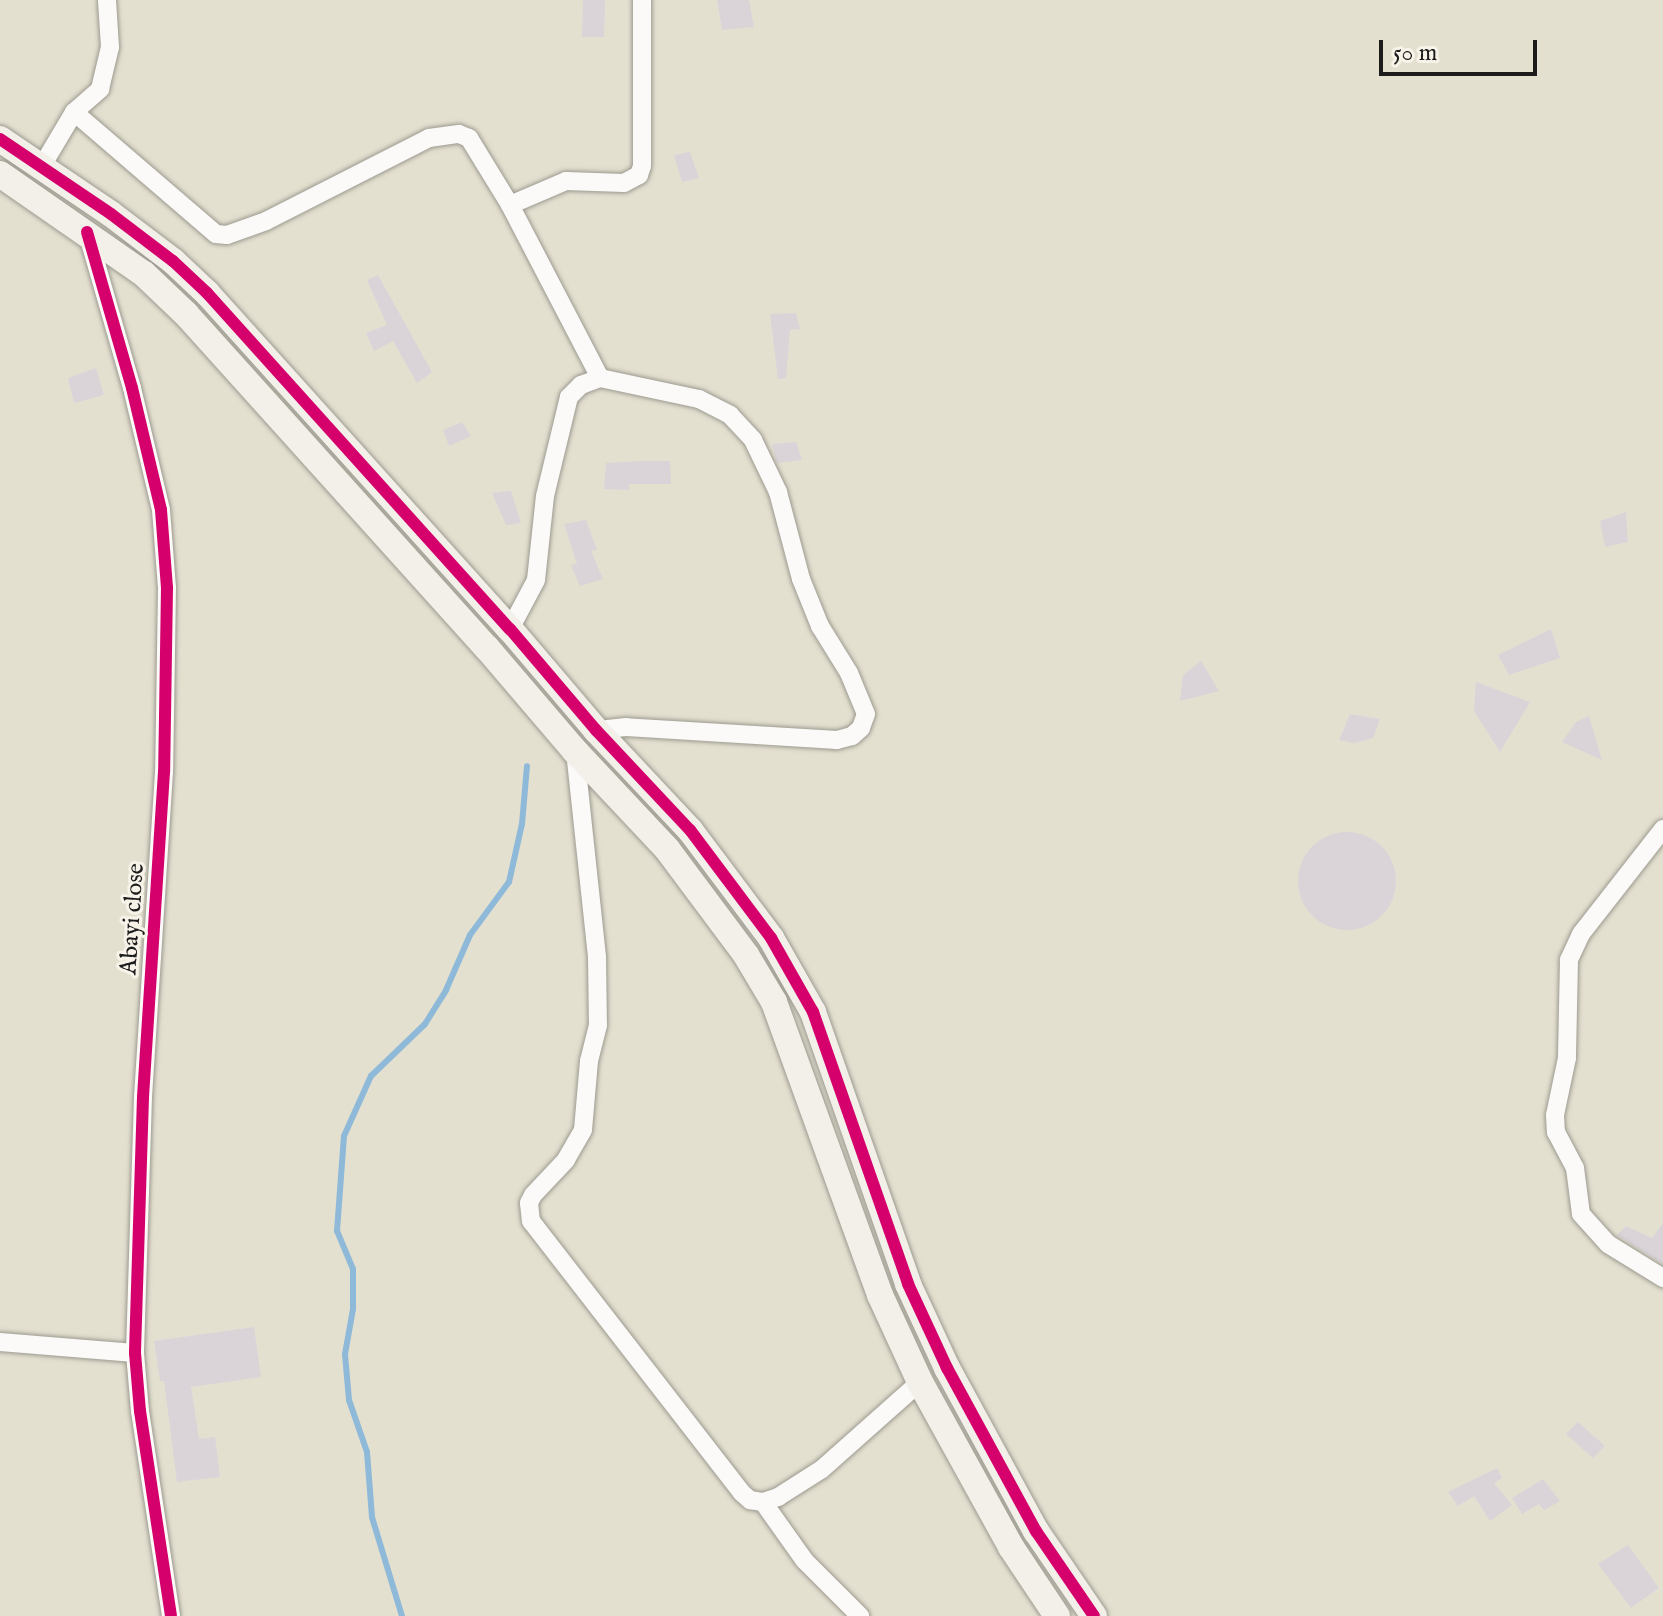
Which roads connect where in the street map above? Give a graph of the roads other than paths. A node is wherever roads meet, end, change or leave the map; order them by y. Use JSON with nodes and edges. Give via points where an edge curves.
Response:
{"nodes":[{"id":1,"x":107,"y":0,"type":"edge"},
{"id":2,"x":642,"y":0,"type":"edge"},
{"id":3,"x":74,"y":112,"type":"junction"},
{"id":4,"x":0,"y":139,"type":"edge"},
{"id":5,"x":42,"y":166,"type":"junction"},
{"id":6,"x":0,"y":174,"type":"edge"},
{"id":7,"x":510,"y":205,"type":"junction"},
{"id":8,"x":87,"y":232,"type":"junction"},
{"id":9,"x":600,"y":378,"type":"junction"},
{"id":10,"x":510,"y":629,"type":"junction"},
{"id":11,"x":596,"y":730,"type":"junction"},
{"id":12,"x":575,"y":751,"type":"junction"},
{"id":13,"x":1663,"y":829,"type":"edge"},
{"id":14,"x":1663,"y":1278,"type":"edge"},
{"id":15,"x":0,"y":1342,"type":"edge"},
{"id":16,"x":135,"y":1353,"type":"junction"},
{"id":17,"x":920,"y":1382,"type":"junction"},
{"id":18,"x":763,"y":1502,"type":"junction"},
{"id":19,"x":171,"y":1616,"type":"edge"},
{"id":20,"x":860,"y":1616,"type":"edge"},
{"id":21,"x":1057,"y":1616,"type":"edge"},
{"id":22,"x":1094,"y":1616,"type":"edge"}],
"edges":[{"from":1,"to":3,"type":"street","via":[[109,63],[100,89]]},
{"from":2,"to":7,"type":"street","via":[[639,175],[624,183],[566,181]]},
{"from":3,"to":5,"type":"street"},
{"from":3,"to":7,"type":"street","via":[[216,234],[266,221],[444,134],[469,138]]},
{"from":4,"to":5,"type":"street"},
{"from":5,"to":10,"type":"street","via":[[173,261],[207,293]]},
{"from":6,"to":8,"type":"street"},
{"from":7,"to":9,"type":"street"},
{"from":8,"to":12,"type":"street","via":[[144,274],[186,314]]},
{"from":8,"to":16,"type":"street","name":"Abayi close","via":[[161,510],[167,588],[164,772],[143,1097]]},
{"from":9,"to":10,"type":"street","via":[[569,397],[545,496],[536,580]]},
{"from":9,"to":11,"type":"street","via":[[699,399],[730,415],[753,440],[778,492],[801,579],[820,626],[866,714],[861,728],[837,740],[626,727]]},
{"from":10,"to":11,"type":"street"},
{"from":11,"to":22,"type":"street","via":[[690,830],[771,938],[801,989],[837,1073],[914,1298],[1036,1531]]},
{"from":12,"to":17,"type":"street","via":[[667,849],[774,1002],[880,1295]]},
{"from":12,"to":18,"type":"street","via":[[597,957],[598,1025],[578,1144],[533,1195],[531,1221],[742,1493]]},
{"from":13,"to":14,"type":"street","via":[[1581,934],[1569,960],[1567,1058],[1555,1115],[1556,1132],[1575,1168],[1581,1214],[1608,1244]]},
{"from":15,"to":16,"type":"street"},
{"from":16,"to":19,"type":"street","name":"Abayi close"},
{"from":17,"to":18,"type":"street","via":[[822,1469]]},
{"from":17,"to":21,"type":"street","via":[[1011,1547]]},
{"from":18,"to":20,"type":"street","via":[[805,1561]]}]}
